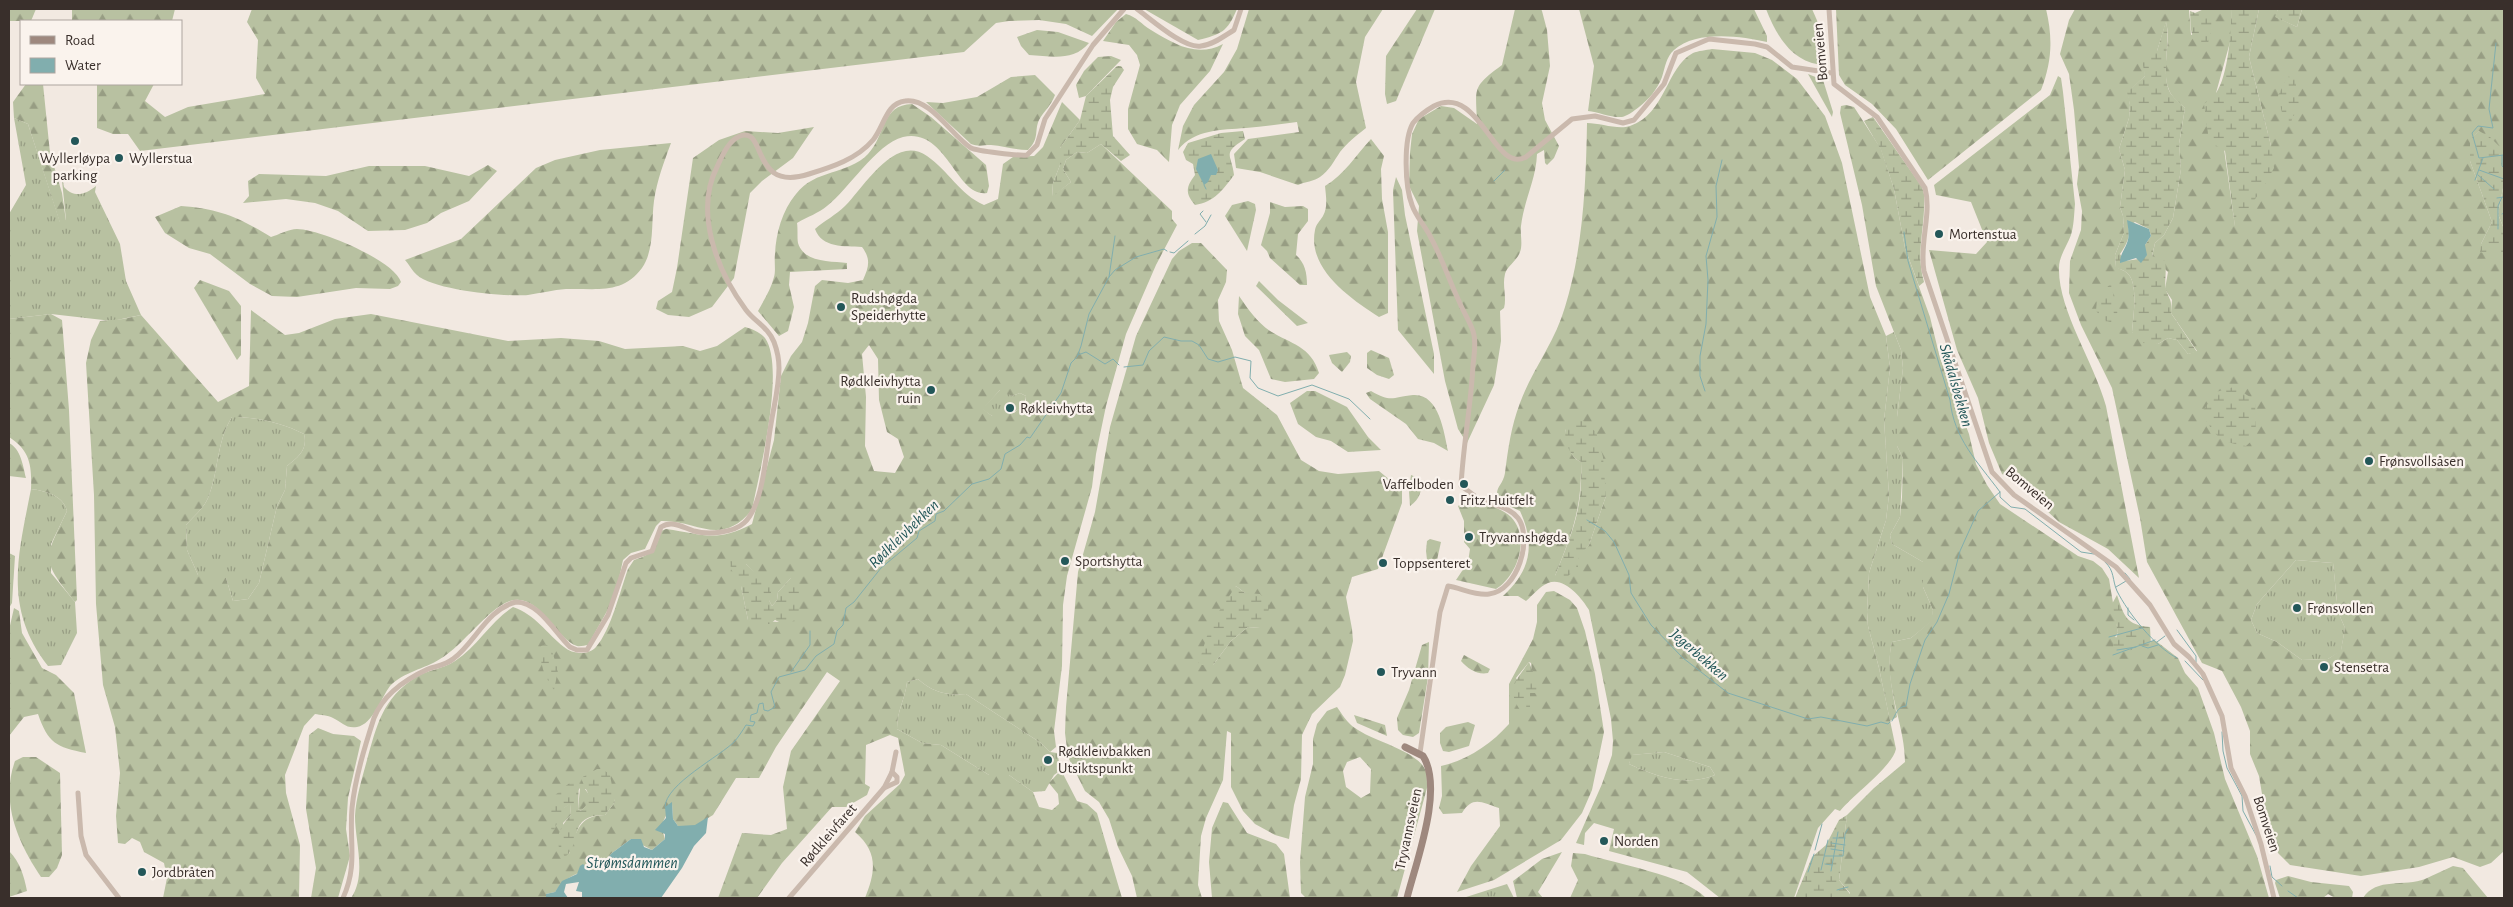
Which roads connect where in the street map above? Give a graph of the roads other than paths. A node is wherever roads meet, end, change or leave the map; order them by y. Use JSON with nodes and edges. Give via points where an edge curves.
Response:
{"nodes":[{"id":1,"x":1124,"y":9,"type":"edge"},
{"id":2,"x":1137,"y":9,"type":"edge"},
{"id":3,"x":1241,"y":9,"type":"edge"},
{"id":4,"x":1829,"y":9,"type":"edge"},
{"id":5,"x":1832,"y":73,"type":"junction"},
{"id":6,"x":1405,"y":747,"type":"dead end"},
{"id":7,"x":896,"y":752,"type":"dead end"},
{"id":8,"x":1420,"y":753,"type":"junction"},
{"id":9,"x":892,"y":772,"type":"junction"},
{"id":10,"x":884,"y":788,"type":"junction"},
{"id":11,"x":78,"y":793,"type":"dead end"},
{"id":12,"x":119,"y":898,"type":"edge"},
{"id":13,"x":343,"y":898,"type":"edge"},
{"id":14,"x":789,"y":898,"type":"edge"},
{"id":15,"x":1407,"y":898,"type":"edge"},
{"id":16,"x":2274,"y":898,"type":"edge"}],
"edges":[{"from":1,"to":13,"type":"street","via":[[1093,45],[1045,119],[1037,146],[1026,155],[974,150],[928,109],[909,100],[895,105],[876,137],[857,154],[801,176],[782,177],[770,171],[750,136],[741,136],[731,143],[708,189],[707,205],[714,246],[740,302],[771,334],[779,362],[767,458],[753,511],[741,526],[728,530],[697,532],[670,524],[661,527],[652,551],[626,563],[608,615],[587,650],[570,647],[541,615],[527,604],[516,602],[493,616],[452,661],[421,673],[393,692],[374,718],[354,792],[350,834],[354,863]]},
{"from":2,"to":3,"type":"street","via":[[1184,42],[1197,46],[1210,44],[1234,30]]},
{"from":4,"to":5,"type":"street","name":"Bomveien"},
{"from":5,"to":8,"type":"street","via":[[1792,67],[1761,45],[1706,40],[1676,53],[1664,84],[1632,121],[1621,123],[1595,116],[1572,119],[1518,160],[1500,151],[1483,124],[1460,106],[1450,103],[1437,105],[1413,124],[1406,167],[1412,206],[1432,238],[1474,334],[1472,389],[1462,447],[1461,486],[1480,500],[1513,513],[1523,531],[1519,568],[1506,586],[1488,595],[1448,586],[1440,612]]},
{"from":5,"to":16,"type":"street","name":"Bomveien","via":[[1836,88],[1877,117],[1924,185],[1928,201],[1922,248],[1924,271],[1992,472],[2014,495],[2116,567],[2150,606],[2174,644],[2203,674],[2222,716],[2231,768],[2260,838]]},
{"from":6,"to":8,"type":"street"},
{"from":7,"to":9,"type":"street","name":"Rødkleivfaret"},
{"from":8,"to":15,"type":"street","name":"Tryvannsveien","via":[[1429,769],[1432,793]]},
{"from":9,"to":10,"type":"street","name":"Rødkleivfaret"},
{"from":9,"to":10,"type":"street","name":"Rødkleivfaret","via":[[897,782]]},
{"from":10,"to":14,"type":"street","name":"Rødkleivfaret"},
{"from":11,"to":12,"type":"street","via":[[81,836],[86,855]]}]}
